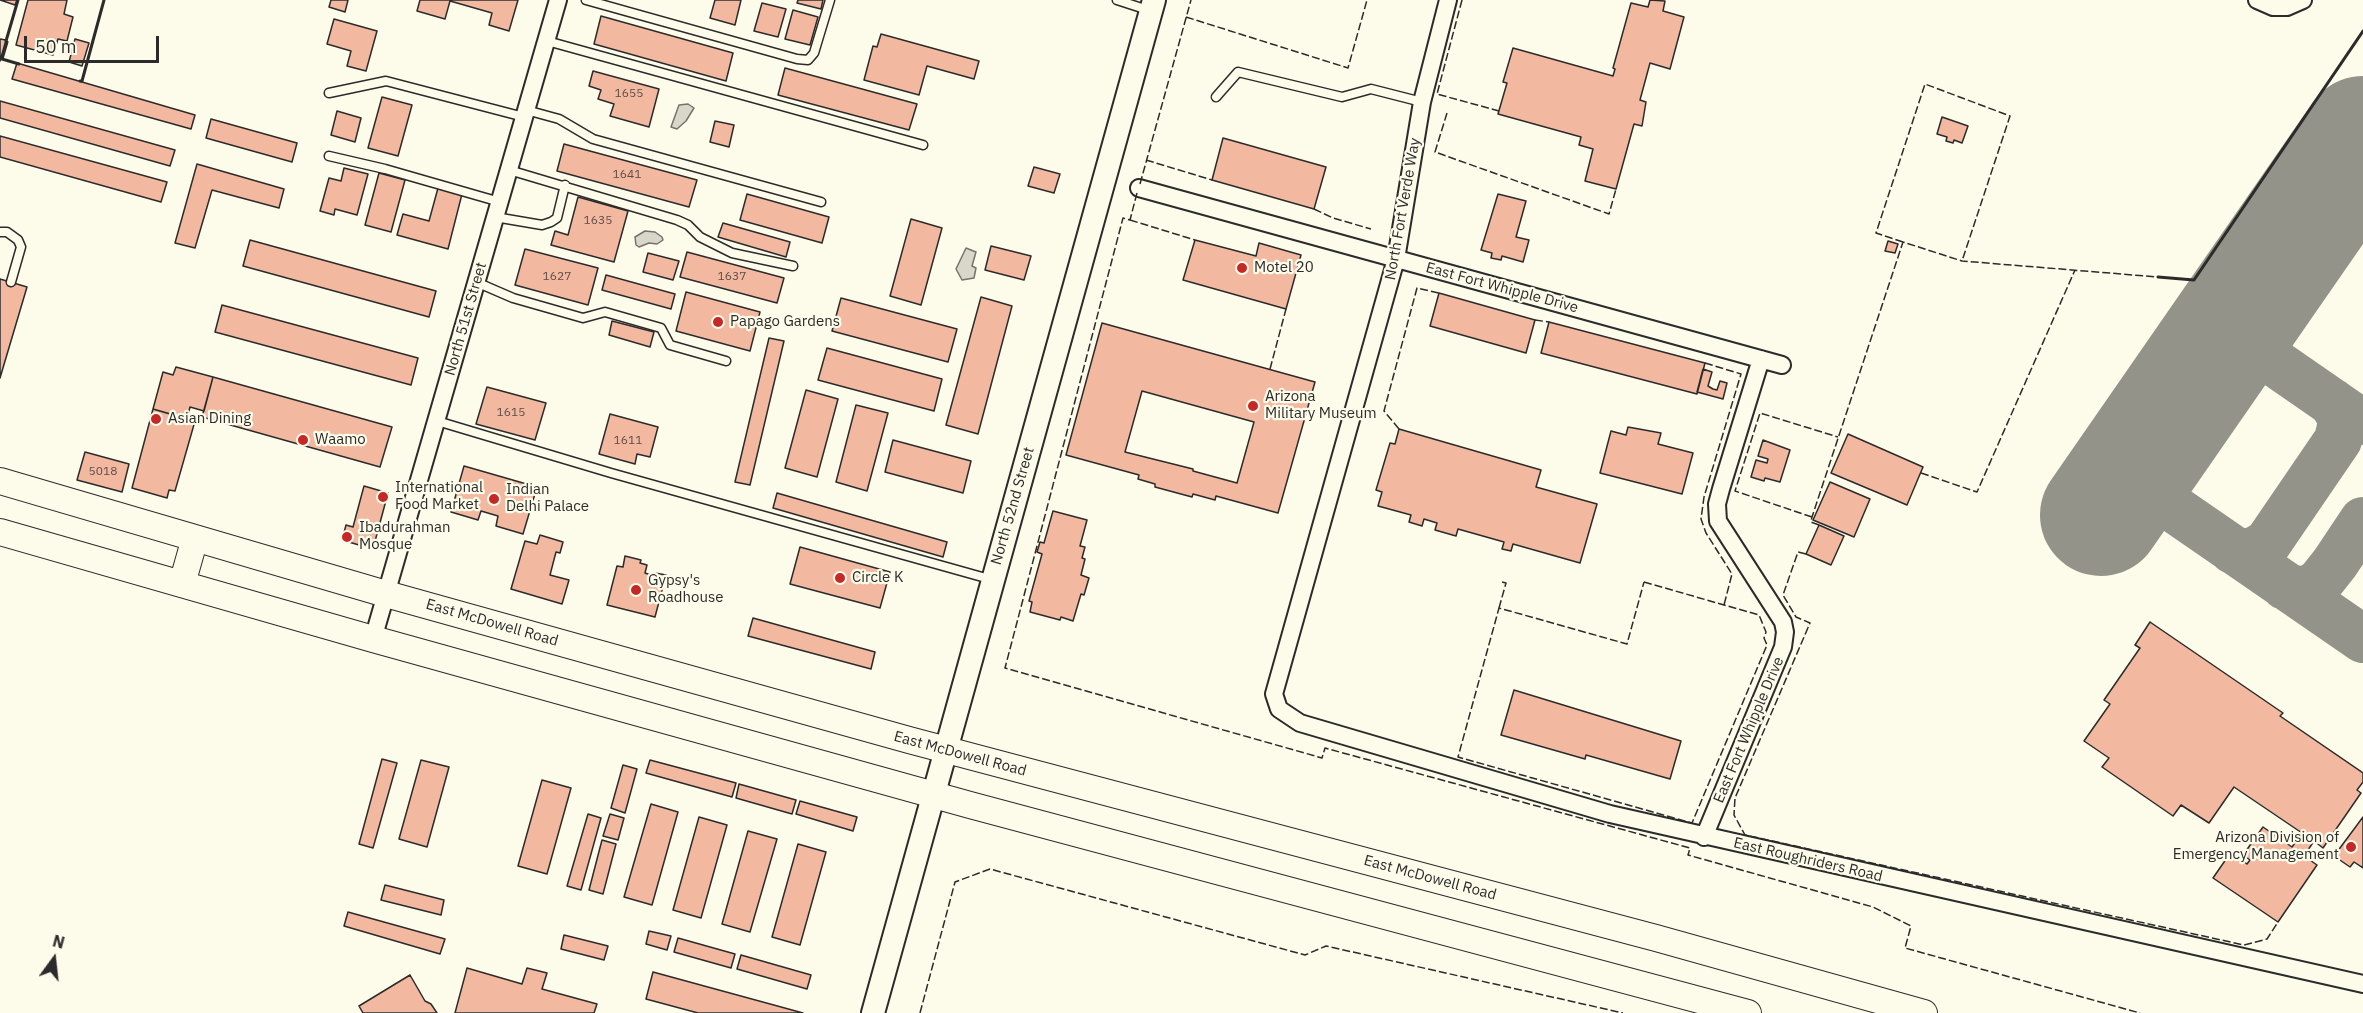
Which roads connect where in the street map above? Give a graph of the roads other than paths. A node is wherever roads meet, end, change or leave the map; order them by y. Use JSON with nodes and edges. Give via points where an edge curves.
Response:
{"nodes":[{"id":1,"x":558,"y":0,"type":"edge"},
{"id":2,"x":586,"y":0,"type":"edge"},
{"id":3,"x":830,"y":0,"type":"edge"},
{"id":4,"x":1117,"y":0,"type":"edge"},
{"id":5,"x":1448,"y":0,"type":"edge"},
{"id":6,"x":2257,"y":0,"type":"edge"},
{"id":7,"x":2303,"y":0,"type":"edge"},
{"id":8,"x":1153,"y":6,"type":"edge"},
{"id":9,"x":547,"y":41,"type":"junction"},
{"id":10,"x":329,"y":93,"type":"dead end"},
{"id":11,"x":1216,"y":97,"type":"dead end"},
{"id":12,"x":1422,"y":102,"type":"junction"},
{"id":13,"x":525,"y":113,"type":"junction"},
{"id":14,"x":923,"y":145,"type":"dead end"},
{"id":15,"x":329,"y":156,"type":"dead end"},
{"id":16,"x":509,"y":170,"type":"junction"},
{"id":17,"x":565,"y":185,"type":"junction"},
{"id":18,"x":1139,"y":188,"type":"dead end"},
{"id":19,"x":821,"y":202,"type":"dead end"},
{"id":20,"x":497,"y":210,"type":"junction"},
{"id":21,"x":0,"y":232,"type":"edge"},
{"id":22,"x":1396,"y":259,"type":"junction"},
{"id":23,"x":794,"y":266,"type":"dead end"},
{"id":24,"x":11,"y":282,"type":"dead end"},
{"id":25,"x":476,"y":282,"type":"junction"},
{"id":26,"x":1761,"y":359,"type":"junction"},
{"id":27,"x":726,"y":361,"type":"dead end"},
{"id":28,"x":1782,"y":365,"type":"dead end"},
{"id":29,"x":437,"y":421,"type":"junction"},
{"id":30,"x":0,"y":481,"type":"edge"},
{"id":31,"x":0,"y":532,"type":"edge"},
{"id":32,"x":195,"y":538,"type":"junction"},
{"id":33,"x":993,"y":580,"type":"junction"},
{"id":34,"x":182,"y":584,"type":"junction"},
{"id":35,"x":386,"y":594,"type":"junction"},
{"id":36,"x":373,"y":639,"type":"junction"},
{"id":37,"x":1274,"y":694,"type":"joint"},
{"id":38,"x":945,"y":750,"type":"junction"},
{"id":39,"x":933,"y":795,"type":"junction"},
{"id":40,"x":1704,"y":837,"type":"junction"},
{"id":41,"x":2363,"y":984,"type":"edge"},
{"id":42,"x":873,"y":1013,"type":"edge"},
{"id":43,"x":1748,"y":1013,"type":"edge"},
{"id":44,"x":1924,"y":1013,"type":"edge"}],
"edges":[{"from":1,"to":9,"type":"street","name":"North 51st Street"},
{"from":2,"to":3,"type":"lane","via":[[808,60],[814,53]]},
{"from":4,"to":8,"type":"lane"},
{"from":5,"to":12,"type":"street","name":"North Fort Verde Way"},
{"from":6,"to":7,"type":"street","via":[[2273,7],[2287,7]]},
{"from":8,"to":33,"type":"main road","name":"North 52nd Street"},
{"from":9,"to":13,"type":"street","name":"North 51st Street"},
{"from":9,"to":14,"type":"lane"},
{"from":10,"to":13,"type":"lane","via":[[386,81]]},
{"from":11,"to":12,"type":"lane","via":[[1238,72],[1342,97],[1371,88]]},
{"from":12,"to":22,"type":"street","name":"North Fort Verde Way"},
{"from":13,"to":16,"type":"street","name":"North 51st Street"},
{"from":13,"to":19,"type":"lane","via":[[559,119],[593,139]]},
{"from":15,"to":20,"type":"lane","via":[[384,169]]},
{"from":16,"to":17,"type":"lane"},
{"from":16,"to":20,"type":"street","name":"North 51st Street"},
{"from":17,"to":20,"type":"lane","via":[[556,218],[551,222],[542,225]]},
{"from":17,"to":23,"type":"lane","via":[[677,220],[732,253]]},
{"from":18,"to":22,"type":"street","name":"East Fort Whipple Drive"},
{"from":20,"to":25,"type":"street","name":"North 51st Street"},
{"from":21,"to":24,"type":"lane","via":[[7,232],[21,247]]},
{"from":22,"to":26,"type":"street","name":"East Fort Whipple Drive"},
{"from":22,"to":37,"type":"street","name":"North Fort Verde Way"},
{"from":25,"to":27,"type":"lane","via":[[513,298],[583,318],[605,312],[661,328],[670,345]]},
{"from":25,"to":29,"type":"street","name":"North 51st Street"},
{"from":26,"to":28,"type":"street","name":"East Fort Whipple Drive"},
{"from":26,"to":40,"type":"street","name":"East Fort Whipple Drive","via":[[1721,489],[1718,520],[1783,622],[1785,632],[1783,647]]},
{"from":29,"to":33,"type":"lane"},
{"from":29,"to":35,"type":"street","name":"North 51st Street"},
{"from":30,"to":32,"type":"main road","name":"East McDowell Road"},
{"from":31,"to":34,"type":"main road"},
{"from":32,"to":34,"type":"main road"},
{"from":32,"to":35,"type":"main road","name":"East McDowell Road"},
{"from":33,"to":38,"type":"main road","name":"North 52nd Street"},
{"from":34,"to":36,"type":"main road"},
{"from":35,"to":36,"type":"street","name":"North 51st Street"},
{"from":35,"to":38,"type":"main road","name":"East McDowell Road"},
{"from":36,"to":39,"type":"main road"},
{"from":37,"to":40,"type":"street","name":"East Roughriders Road","via":[[1279,709],[1300,723],[1610,814]]},
{"from":38,"to":39,"type":"main road","name":"North 52nd Street"},
{"from":38,"to":44,"type":"main road","name":"East McDowell Road"},
{"from":39,"to":42,"type":"main road","name":"North 52nd Street"},
{"from":39,"to":43,"type":"main road"},
{"from":40,"to":41,"type":"street","name":"East Roughriders Road"}]}
